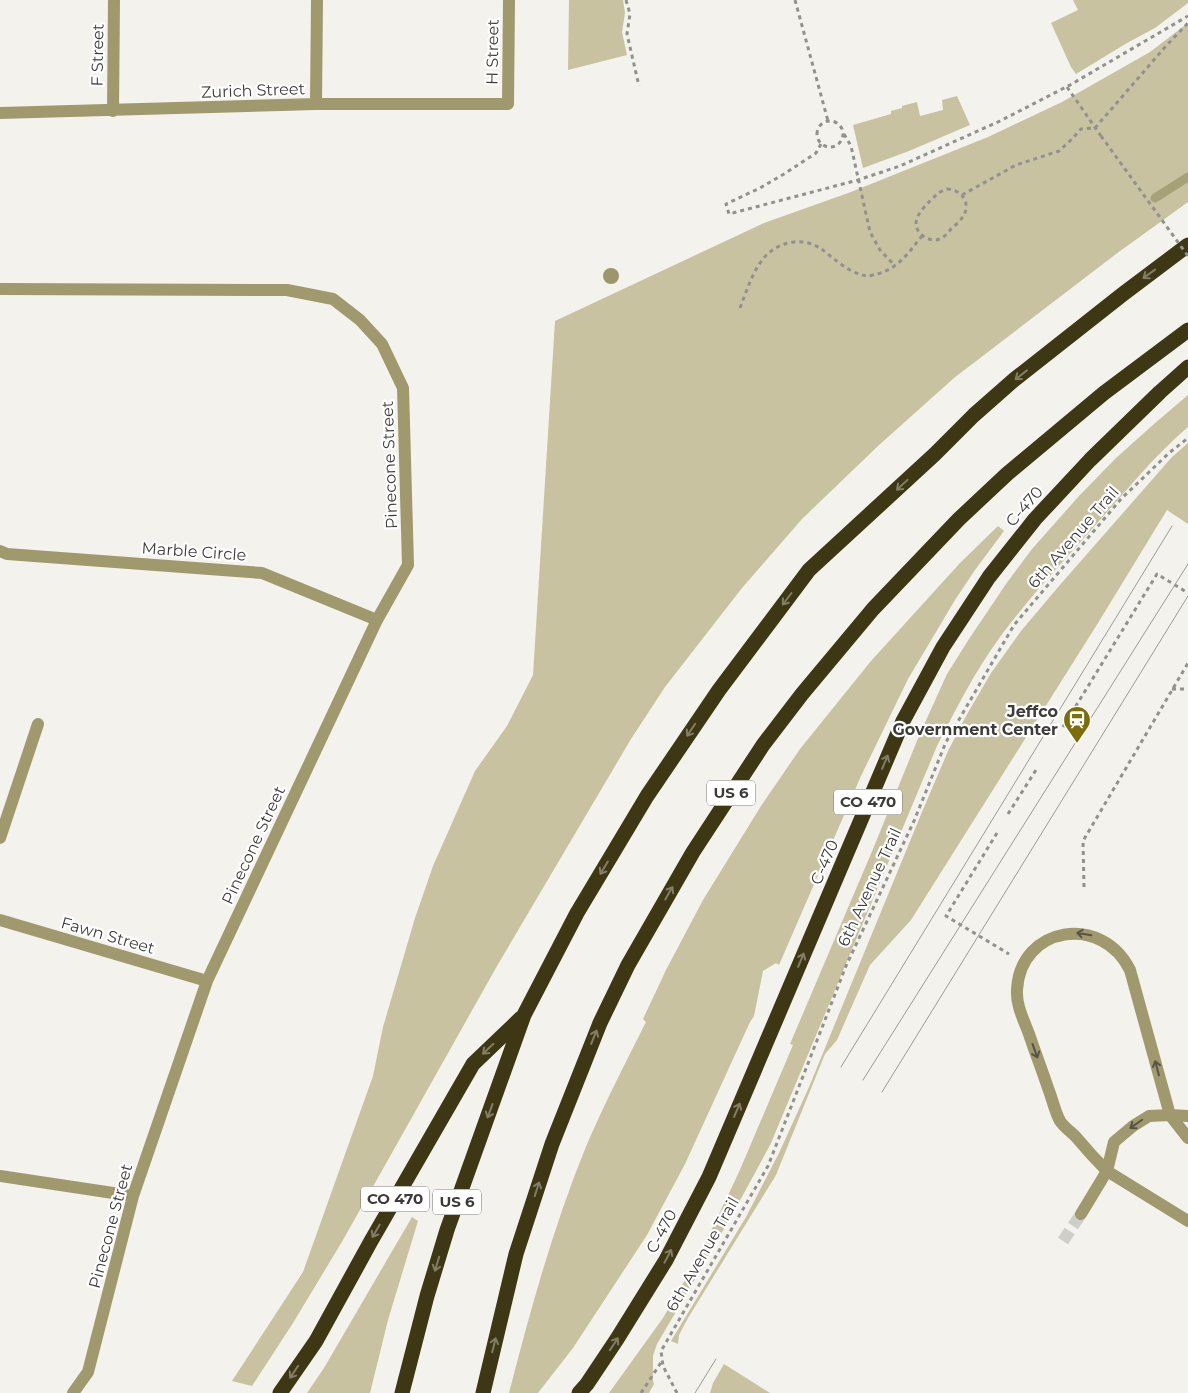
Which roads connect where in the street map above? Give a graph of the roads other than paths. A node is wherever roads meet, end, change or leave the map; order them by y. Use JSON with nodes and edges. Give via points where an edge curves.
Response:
{"nodes":[{"id":1,"x":114,"y":0,"type":"edge"},
{"id":2,"x":317,"y":0,"type":"edge"},
{"id":3,"x":509,"y":0,"type":"edge"},
{"id":4,"x":316,"y":104,"type":"junction"},
{"id":5,"x":508,"y":104,"type":"joint"},
{"id":6,"x":113,"y":111,"type":"junction"},
{"id":7,"x":0,"y":113,"type":"edge"},
{"id":8,"x":1188,"y":245,"type":"edge"},
{"id":9,"x":0,"y":289,"type":"edge"},
{"id":10,"x":1188,"y":330,"type":"edge"},
{"id":11,"x":1188,"y":367,"type":"edge"},
{"id":12,"x":0,"y":551,"type":"edge"},
{"id":13,"x":377,"y":620,"type":"junction"},
{"id":14,"x":38,"y":724,"type":"dead end"},
{"id":15,"x":0,"y":838,"type":"edge"},
{"id":16,"x":0,"y":920,"type":"edge"},
{"id":17,"x":207,"y":981,"type":"junction"},
{"id":18,"x":524,"y":1015,"type":"junction"},
{"id":19,"x":1170,"y":1115,"type":"junction"},
{"id":20,"x":1188,"y":1116,"type":"edge"},
{"id":21,"x":1188,"y":1138,"type":"edge"},
{"id":22,"x":1107,"y":1171,"type":"junction"},
{"id":23,"x":0,"y":1176,"type":"edge"},
{"id":24,"x":133,"y":1196,"type":"junction"},
{"id":25,"x":1080,"y":1214,"type":"tunnel mouth"},
{"id":26,"x":1188,"y":1221,"type":"edge"},
{"id":27,"x":582,"y":1388,"type":"edge"},
{"id":28,"x":73,"y":1393,"type":"edge"},
{"id":29,"x":280,"y":1393,"type":"edge"},
{"id":30,"x":402,"y":1393,"type":"edge"},
{"id":31,"x":483,"y":1393,"type":"edge"}],
"edges":[{"from":1,"to":6,"type":"street","name":"F Street"},
{"from":2,"to":4,"type":"street"},
{"from":3,"to":5,"type":"street","name":"H Street"},
{"from":4,"to":5,"type":"street","name":"Zurich Street"},
{"from":4,"to":6,"type":"street","name":"Zurich Street"},
{"from":6,"to":7,"type":"street","name":"Zurich Street"},
{"from":8,"to":18,"type":"highway","number":"US 6","one_way":true,"via":[[1015,379],[809,570],[719,690],[647,796],[577,913]]},
{"from":9,"to":13,"type":"street","name":"Pinecone Street","via":[[287,290],[333,299],[360,320],[382,344],[403,388],[408,565]]},
{"from":31,"to":10,"type":"highway","number":"US 6","one_way":true,"via":[[516,1254],[552,1144],[600,1023],[628,965],[693,852],[758,753],[873,609],[959,519],[1104,393]]},
{"from":27,"to":11,"type":"highway","name":"C-470","number":"CO 470","one_way":true,"via":[[666,1260],[709,1177],[903,721],[943,647],[989,577],[1035,519],[1090,460]]},
{"from":12,"to":13,"type":"street","name":"Marble Circle","via":[[262,573]]},
{"from":13,"to":17,"type":"street","name":"Pinecone Street"},
{"from":14,"to":15,"type":"street"},
{"from":16,"to":17,"type":"street","name":"Fawn Street"},
{"from":17,"to":24,"type":"street","name":"Pinecone Street"},
{"from":18,"to":29,"type":"highway","number":"CO 470","one_way":true,"via":[[473,1064],[316,1341]]},
{"from":18,"to":30,"type":"highway","number":"US 6","one_way":true,"via":[[447,1230]]},
{"from":19,"to":20,"type":"street"},
{"from":19,"to":21,"type":"street"},
{"from":19,"to":22,"type":"street","one_way":true,"via":[[1149,1116],[1114,1142]]},
{"from":19,"to":22,"type":"street","one_way":true,"via":[[1126,961],[1114,947],[1096,936],[1061,935],[1043,943],[1030,956],[1020,975],[1017,990],[1020,1010],[1060,1120]]},
{"from":22,"to":25,"type":"street"},
{"from":22,"to":26,"type":"street"},
{"from":23,"to":24,"type":"street"},
{"from":24,"to":28,"type":"street","name":"Pinecone Street","via":[[88,1372]]}]}
